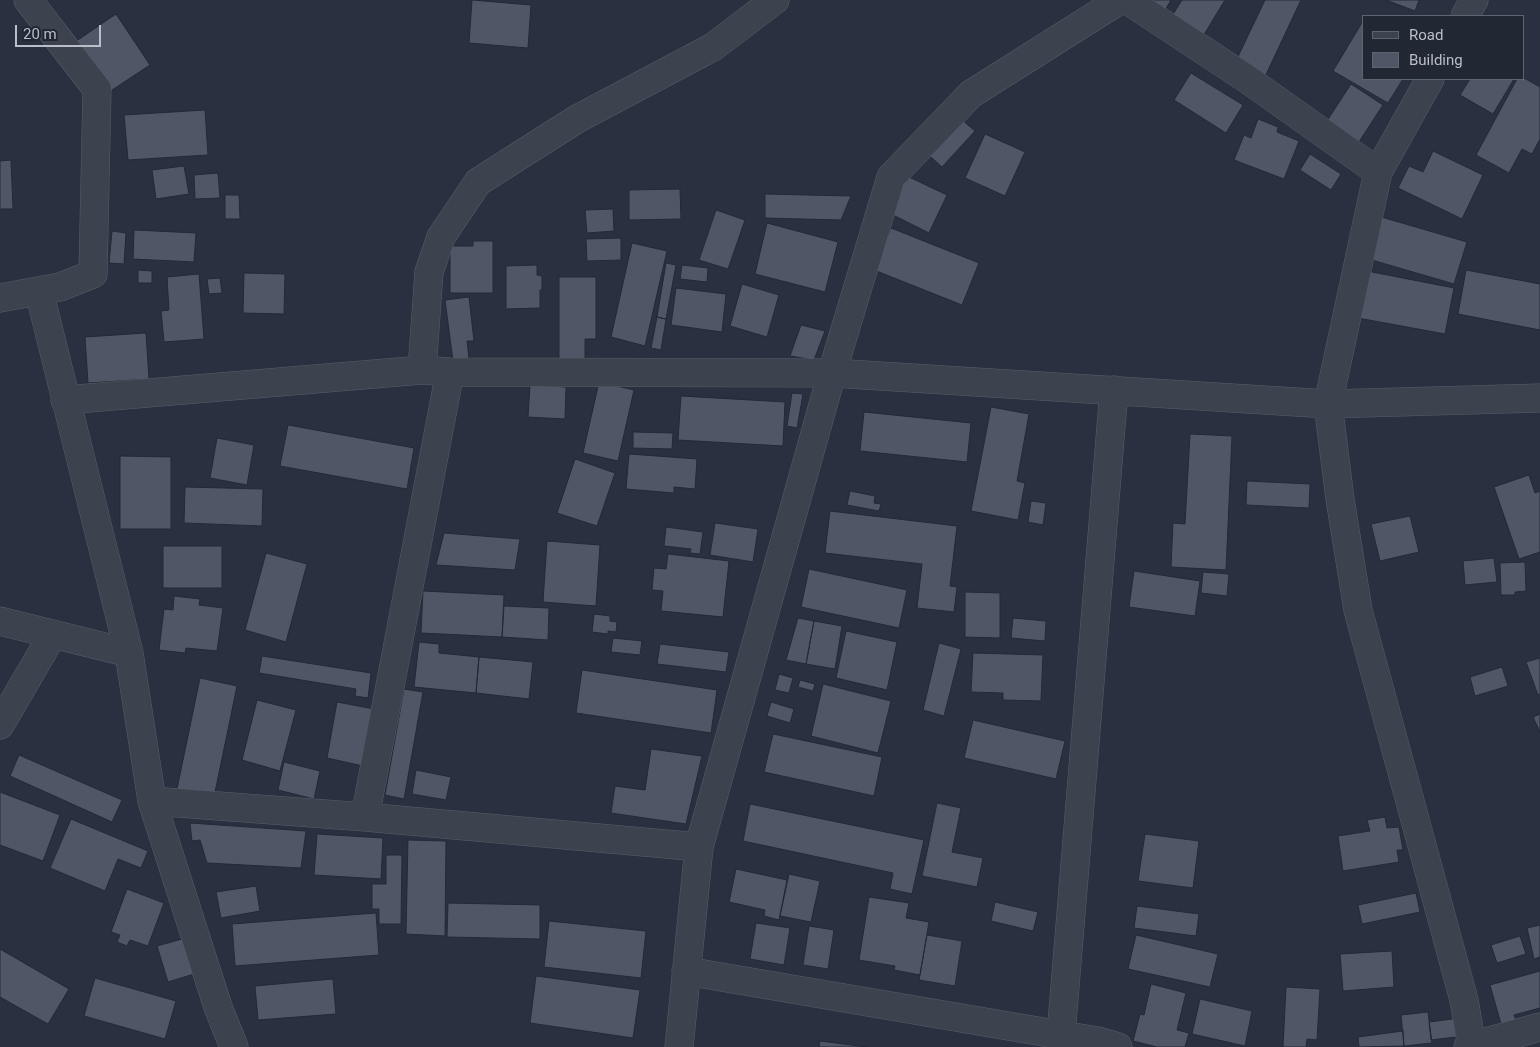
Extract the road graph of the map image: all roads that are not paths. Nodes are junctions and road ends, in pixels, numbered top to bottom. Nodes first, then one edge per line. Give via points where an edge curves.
1 (28, 0) edge
2 (776, 0) edge
3 (1120, 0) edge
4 (1127, 0) edge
5 (1474, 0) edge
6 (1466, 15) edge
7 (1429, 80) edge
8 (1378, 172) junction
9 (39, 291) junction
10 (0, 298) edge
11 (422, 370) junction
12 (450, 372) junction
13 (832, 373) junction
14 (1114, 390) junction
15 (1540, 398) edge
16 (65, 400) junction
17 (1328, 404) junction
18 (0, 621) edge
19 (53, 634) junction
20 (129, 653) junction
21 (0, 725) edge
22 (152, 801) junction
23 (365, 817) junction
24 (699, 847) junction
25 (686, 972) junction
26 (1540, 1027) edge
27 (1061, 1035) junction
28 (1092, 1044) edge
29 (234, 1047) edge
30 (679, 1047) edge
31 (1118, 1047) edge
32 (1470, 1047) edge

1 - 9 street via 97,89 93,274
2 - 11 street via 713,46 577,119 478,182 441,237 429,272
3 - 13 street via 971,94 891,177
4 - 8 street via 1247,79
5 - 6 street
7 - 8 street
8 - 17 street
9 - 10 street
9 - 16 street
11 - 12 street
11 - 16 street
12 - 13 street
12 - 23 street
13 - 14 street
13 - 24 street
14 - 17 street
14 - 27 street
15 - 17 street
16 - 20 street
17 - 32 street via 1358,610 1464,1000
18 - 19 street
19 - 20 street
19 - 21 street
20 - 22 street
22 - 23 street
22 - 29 street via 218,1007
23 - 24 street
24 - 25 street
25 - 27 street
25 - 30 street
26 - 32 street
27 - 28 street
28 - 31 street

